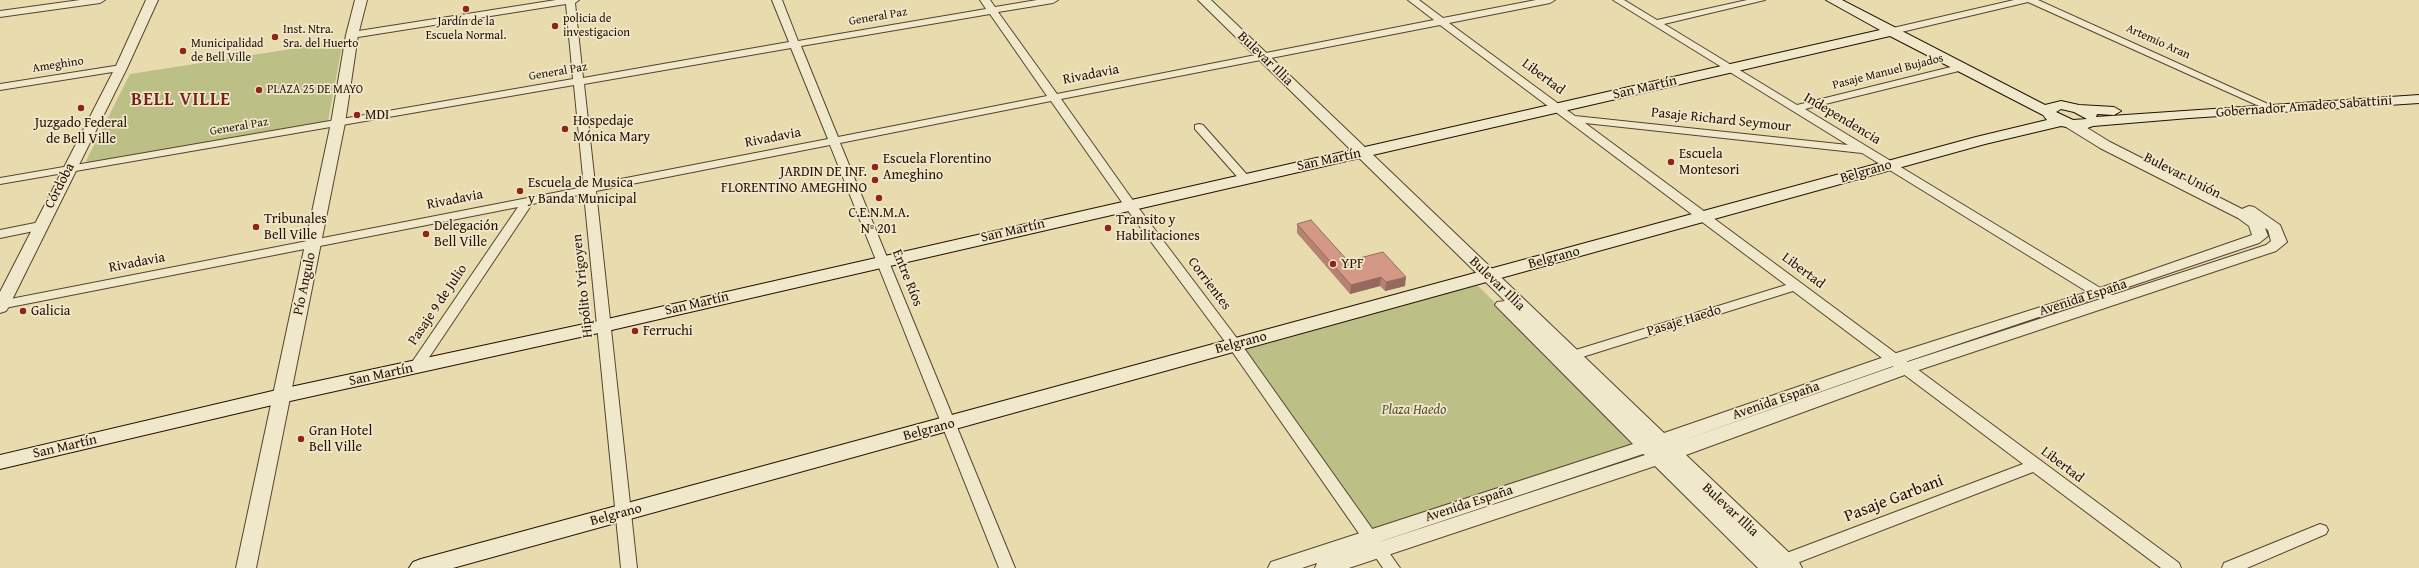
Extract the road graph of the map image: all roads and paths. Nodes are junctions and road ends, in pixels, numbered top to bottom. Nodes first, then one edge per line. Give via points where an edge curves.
1 (100, 0) edge
2 (152, 0) edge
3 (362, 0) edge
4 (571, 0) edge
5 (777, 0) edge
6 (1053, 0) edge
7 (1192, 0) edge
8 (1204, 0) edge
9 (1413, 0) edge
10 (1550, 0) edge
11 (1618, 0) edge
12 (1760, 0) edge
13 (1832, 0) edge
14 (2026, 0) edge
15 (2030, 0) edge
16 (988, 5) edge
17 (0, 14) edge
18 (1442, 21) junction
19 (1656, 23) junction
20 (1893, 31) junction
21 (352, 35) junction
22 (795, 44) junction
23 (1257, 58) junction
24 (1963, 67) junction
25 (121, 68) junction
26 (1729, 68) junction
27 (578, 82) junction
28 (0, 87) edge
29 (1054, 98) junction
30 (2419, 99) edge
31 (1558, 108) junction
32 (1796, 108) junction
33 (2079, 109) junction
34 (2274, 109) junction
35 (2188, 114) junction
36 (2060, 116) junction
37 (1572, 119) junction
38 (2091, 122) junction
39 (338, 123) junction
40 (1199, 127) dead end
41 (834, 141) junction
42 (1866, 151) junction
43 (1356, 154) junction
44 (1890, 166) junction
45 (68, 169) junction
46 (1245, 178) junction
47 (0, 181) edge
48 (589, 189) junction
49 (528, 201) junction
50 (1130, 205) junction
51 (1704, 217) junction
52 (2256, 224) joint
53 (40, 226) junction
54 (2275, 228) joint
55 (0, 234) edge
56 (313, 243) junction
57 (882, 261) junction
58 (1483, 278) junction
59 (1796, 286) junction
60 (2106, 297) junction
61 (0, 306) edge
62 (603, 326) junction
63 (1234, 344) junction
64 (1571, 356) junction
65 (1898, 364) junction
66 (415, 368) junction
67 (282, 396) junction
68 (948, 425) junction
69 (1658, 450) junction
70 (0, 462) edge
71 (2035, 465) junction
72 (623, 514) junction
73 (2320, 530) dead end
74 (1374, 543) junction
75 (1777, 566) edge
76 (246, 568) edge
77 (421, 568) edge
78 (629, 568) edge
79 (1007, 568) edge
80 (1278, 568) edge
81 (1325, 568) edge
82 (1392, 568) edge
83 (2173, 568) edge
84 (2230, 568) edge

1 - 17 street
2 - 25 street, Córdoba
3 - 21 street, Pío Angulo
4 - 21 street
4 - 27 street, Hipólito Yrigoyen
5 - 22 street, Entre Ríos
6 - 16 street, General Paz
7 - 23 street, Bulevar Illia
8 - 23 street, Bulevar Illia
9 - 18 street, Libertad
10 - 18 street, Rivadavia
11 - 19 street, Independencia
12 - 19 street
13 - 20 main road, Bulevar Unión
14 - 20 street, San Martín
15 - 34 street, Artemio Aran
16 - 22 street, General Paz
16 - 29 street, Corrientes
18 - 23 street, Rivadavia
18 - 31 street, Libertad
19 - 26 street, Independencia
20 - 24 main road, Bulevar Unión
20 - 26 main road, San Martín
21 - 39 street, Pío Angulo
22 - 27 street, General Paz
22 - 41 street, Entre Ríos
23 - 29 street, Rivadavia
23 - 43 street, Bulevar Illia
24 - 32 street, Pasaje Manuel Bujados
24 - 36 main road, Bulevar Unión
25 - 28 street, Ameghino
25 - 45 street, Córdoba
26 - 31 main road, San Martín
26 - 32 street, Independencia
27 - 39 street, General Paz
27 - 48 street, Hipólito Yrigoyen
29 - 41 street, Rivadavia
29 - 50 street, Corrientes
30 - 34 main road, Gobernador Amadeo Sabattini
31 - 37 street, Libertad
31 - 43 main road, San Martín
32 - 42 street, Independencia
33 - 35 main road, Gobernador Amadeo Sabattini
33 - 36 main road, Gobernador Amadeo Sabattini
33 - 38 main road via 2091,115
34 - 35 main road, Gobernador Amadeo Sabattini
35 - 38 main road, Gobernador Amadeo Sabattini
36 - 38 main road, Belgrano
36 - 44 main road, Belgrano
36 - 52 street, Bulevar Unión via 2105,145
37 - 42 street, Pasaje Richard Seymour
37 - 51 street, Libertad
38 - 54 street, Bulevar Unión via 2117,143 2261,216
39 - 45 street, General Paz
39 - 56 street, Pío Angulo
40 - 46 street
41 - 48 street, Rivadavia
41 - 57 street, Entre Ríos
42 - 44 street, Independencia
43 - 46 main road, San Martín
43 - 58 street, Bulevar Illia
44 - 51 main road, Belgrano
44 - 60 street, Independencia
45 - 47 street, General Paz
45 - 53 street, Córdoba
46 - 50 main road, San Martín
48 - 49 street, Rivadavia
48 - 62 street, Hipólito Yrigoyen
49 - 56 street, Rivadavia
49 - 66 street, Pasaje 9 de Julio
50 - 57 main road, San Martín
50 - 63 street, Corrientes
51 - 58 main road, Belgrano
51 - 59 street, Libertad
52 - 60 street, Avenida España via 2260,236 2254,240
53 - 55 street
53 - 61 street, Córdoba
54 - 60 street, Avenida España via 2279,242 2271,248
56 - 61 street, Rivadavia
56 - 67 street, Pío Angulo
57 - 62 main road, San Martín
57 - 68 street, Entre Ríos
58 - 63 main road, Belgrano
58 - 64 street, Bulevar Illia
58 - 69 street, Bulevar Illia
59 - 64 street, Pasaje Haedo
59 - 65 street, Libertad
60 - 65 street, Avenida España
62 - 66 main road, San Martín
62 - 72 street, Hipólito Yrigoyen
63 - 68 main road, Belgrano
63 - 74 street, Corrientes
64 - 69 street, Bulevar Illia
65 - 69 street, Avenida España
65 - 71 street, Libertad
66 - 67 main road, San Martín
67 - 70 main road, San Martín
67 - 76 street, Pío Angulo
68 - 72 main road, Belgrano
68 - 79 street, Entre Ríos
69 - 74 street, Avenida España
69 - 75 street, Bulevar Illia
71 - 75 street, Pasaje Garbani
71 - 83 street, Libertad
72 - 77 main road, Belgrano
72 - 78 street, Hipólito Yrigoyen
73 - 84 street
74 - 80 street, Avenida España
74 - 81 street, Avenida España
74 - 82 street, Corrientes

